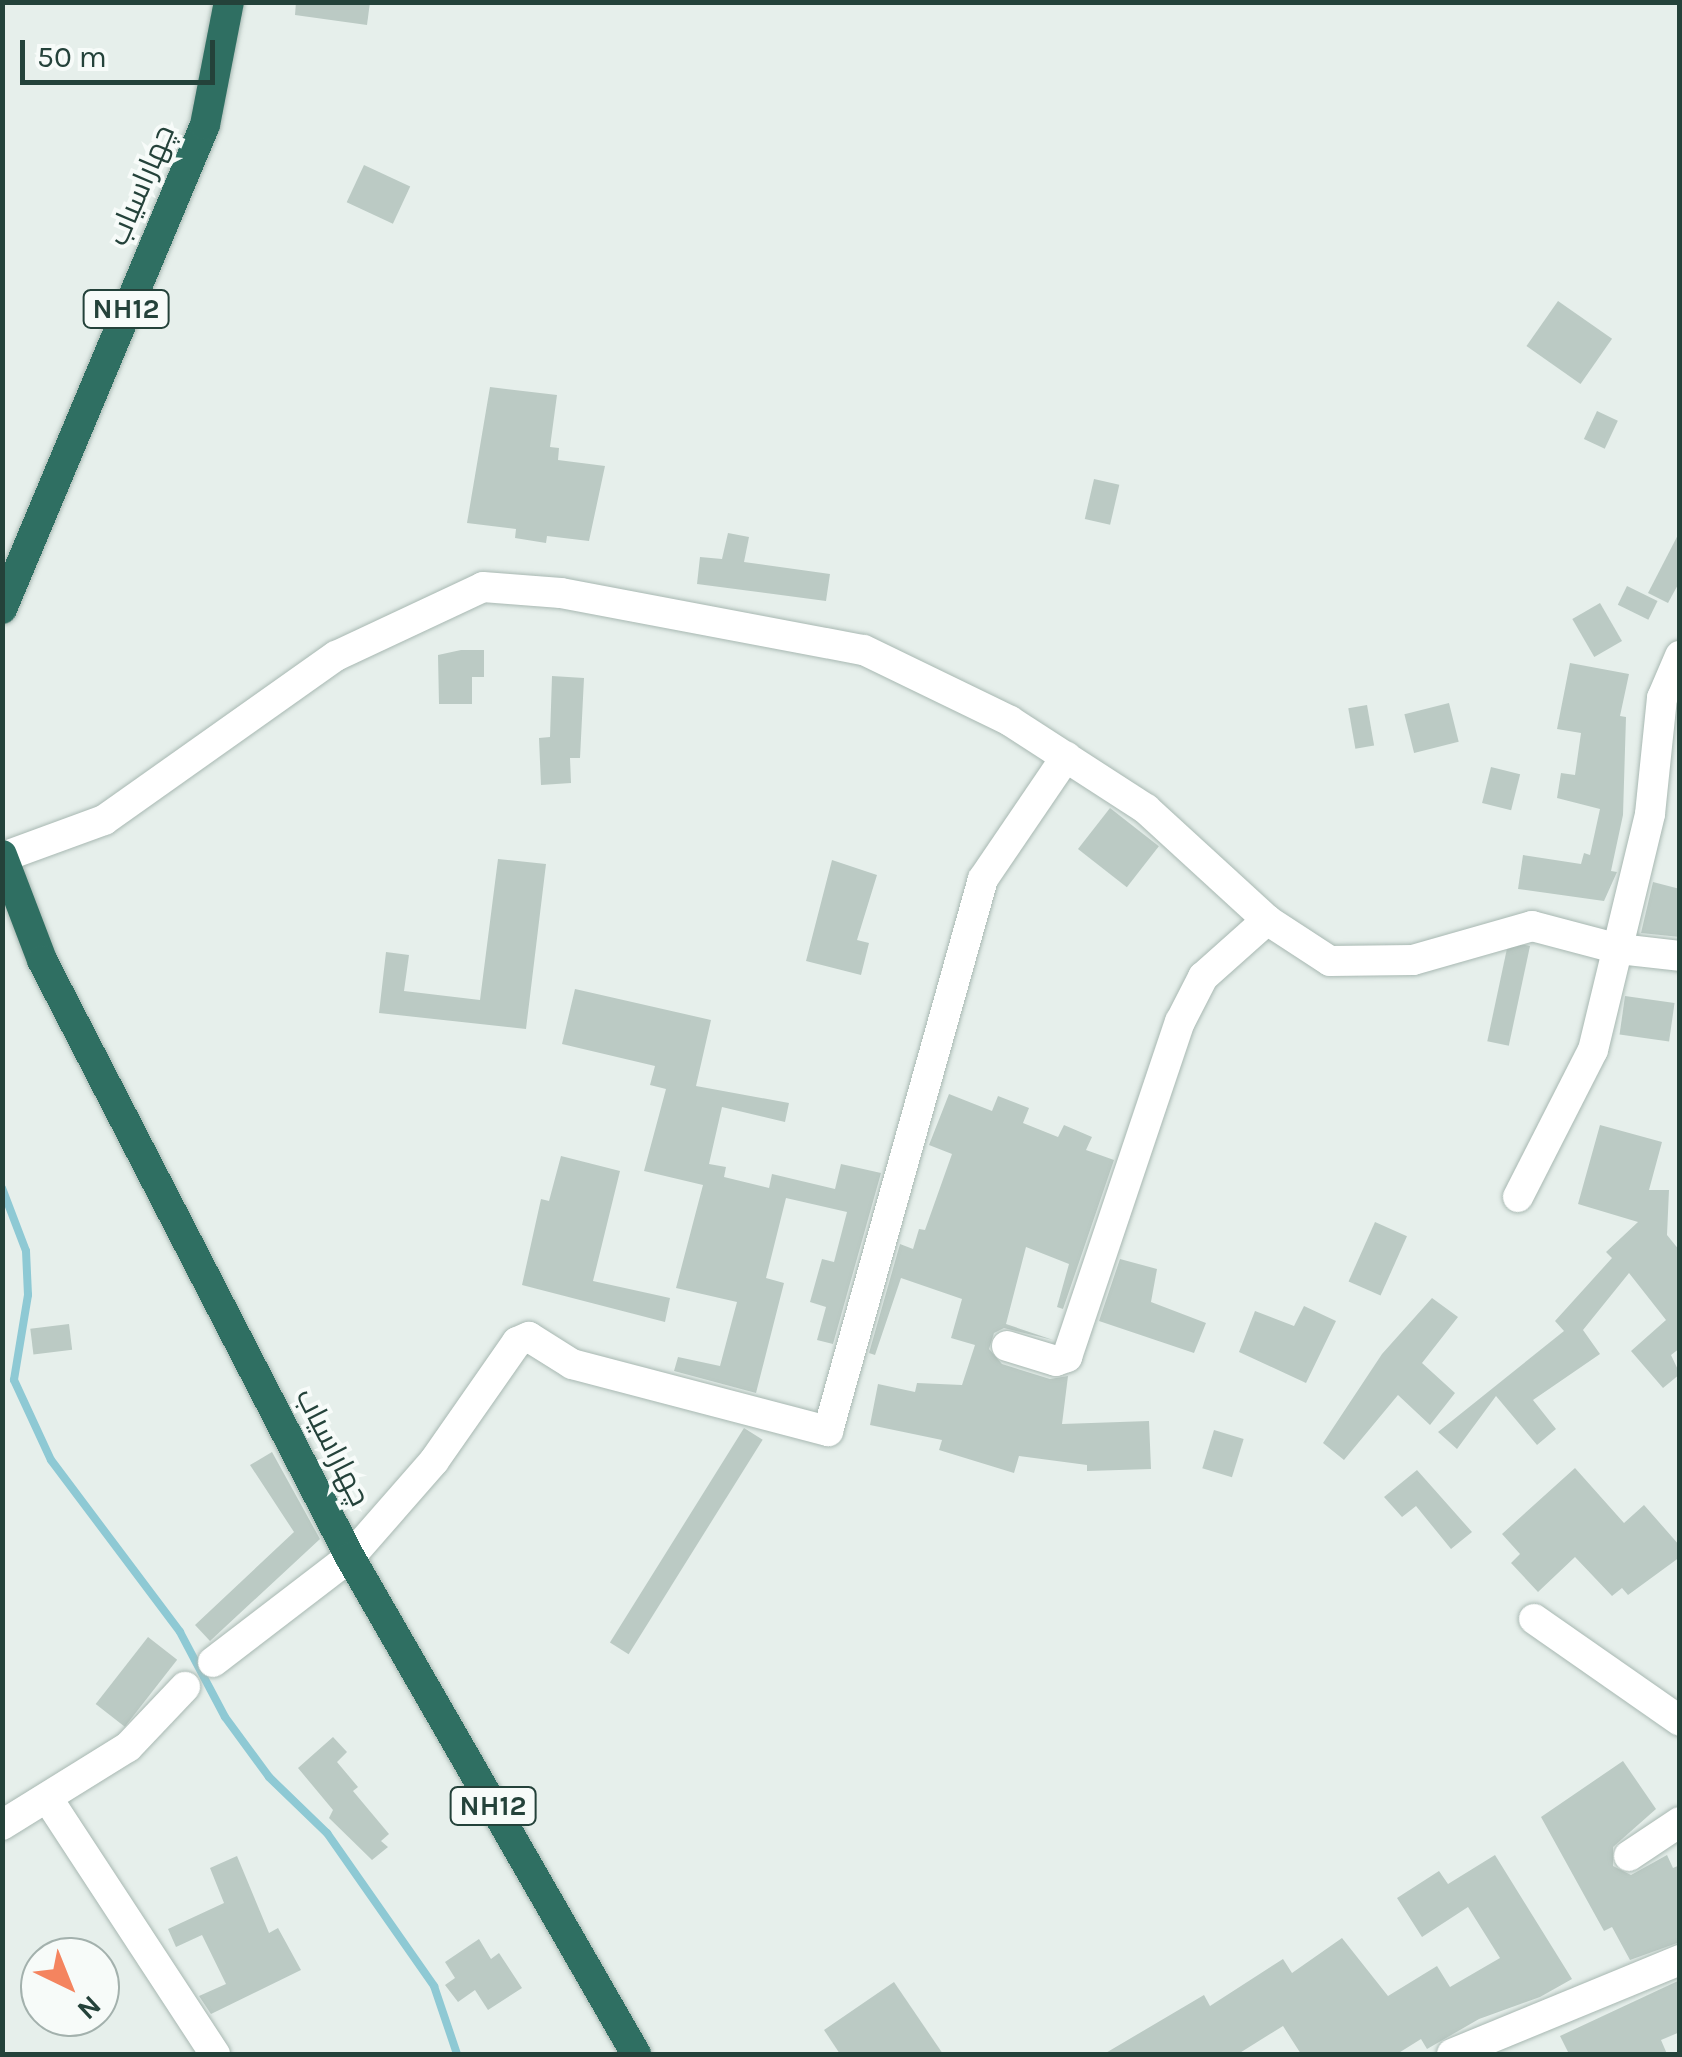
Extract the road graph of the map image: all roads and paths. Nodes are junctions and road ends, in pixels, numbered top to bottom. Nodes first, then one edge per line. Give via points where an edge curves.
1 (229, 2) edge
2 (2, 609) edge
3 (1680, 656) edge
4 (1066, 758) junction
5 (3, 856) edge
6 (1267, 920) junction
7 (1618, 949) junction
8 (1680, 956) edge
9 (1518, 1197) dead end
10 (1007, 1346) dead end
11 (350, 1556) junction
12 (1534, 1619) dead end
13 (1680, 1721) edge
14 (48, 1799) junction
15 (1680, 1822) edge
16 (2, 1824) edge
17 (1629, 1856) dead end
18 (1680, 1960) edge
19 (214, 2054) edge
20 (636, 2054) edge
21 (1452, 2054) edge

1 - 2 highway, چهاراسیاب / NH12 via 205,125
3 - 7 street via 1662,698 1650,814
4 - 5 street via 1010,721 864,650 560,593 484,587 336,656 104,820
4 - 6 street via 1146,809
4 - 11 street via 983,879 828,1431 572,1364 529,1337 517,1342 434,1460
5 - 11 highway, چهاراسیاب / NH12 via 42,960
6 - 7 street via 1330,961 1413,960 1532,926
6 - 10 street via 1203,977 1180,1022 1067,1357 1056,1361
7 - 8 street
7 - 9 street via 1593,1050
11 - 14 street via 213,1662 128,1747
11 - 20 highway, چهاراسیاب / NH12
12 - 13 street
14 - 16 street
14 - 19 street
15 - 17 street
18 - 21 street

